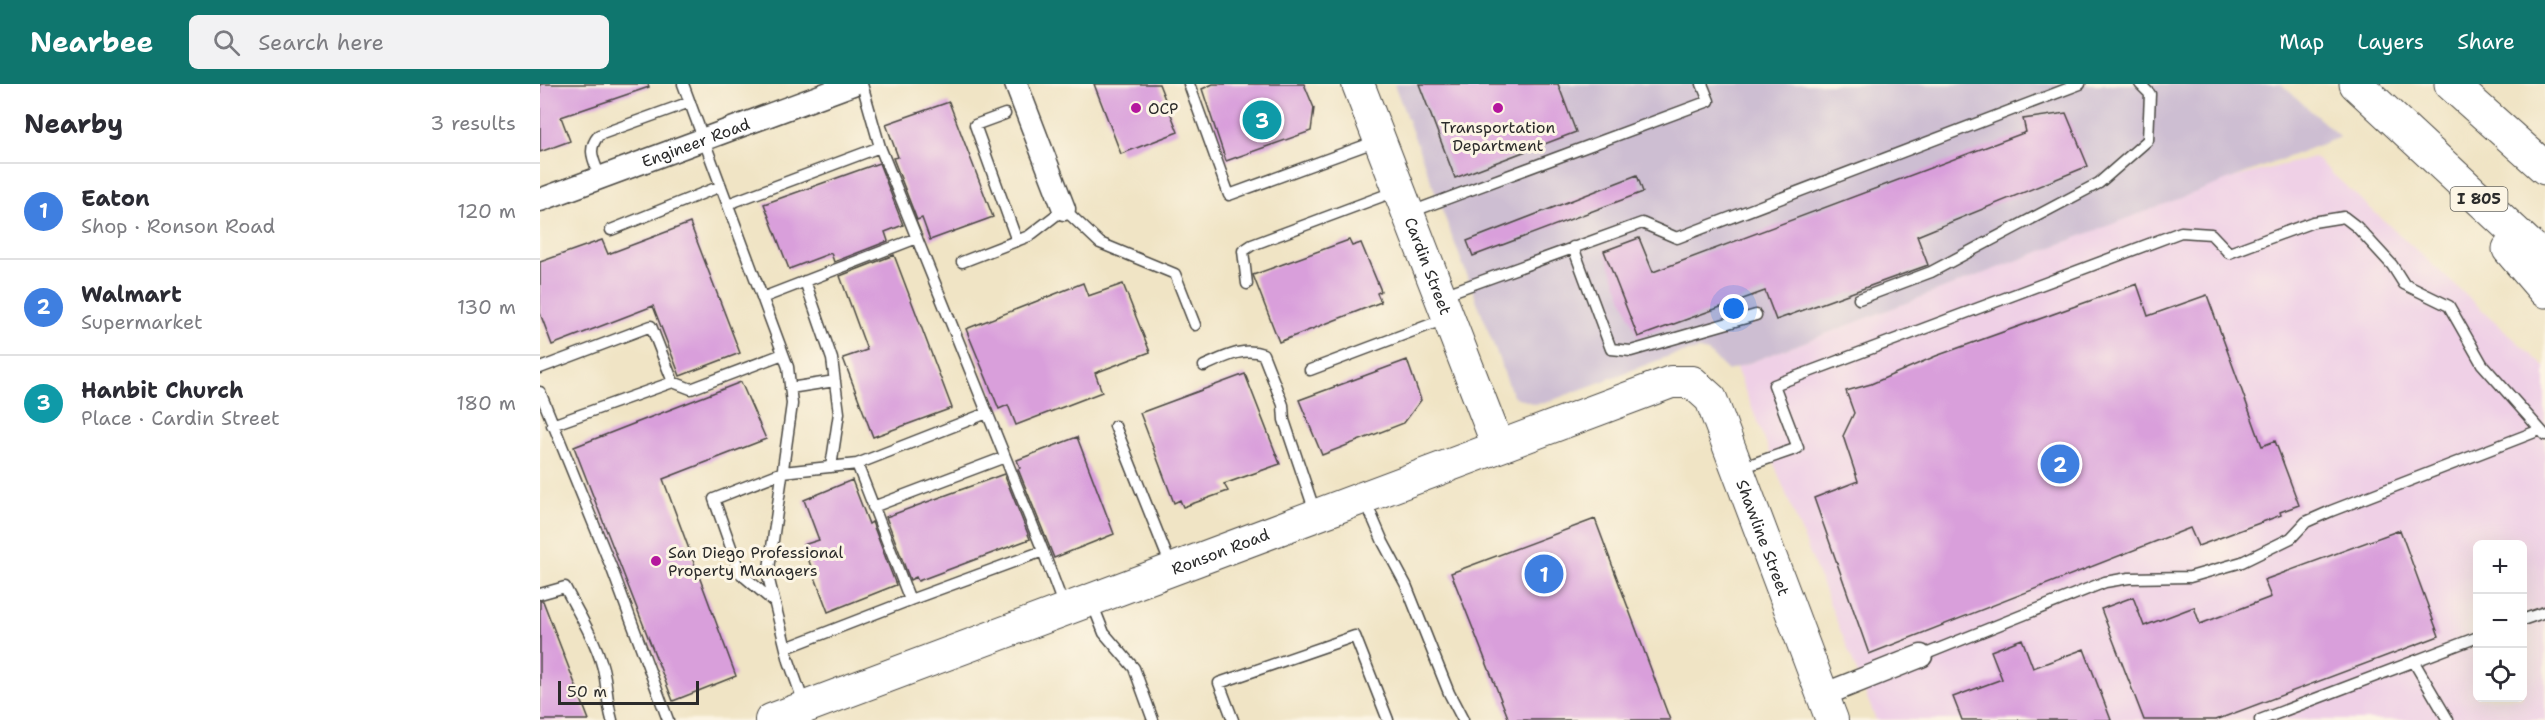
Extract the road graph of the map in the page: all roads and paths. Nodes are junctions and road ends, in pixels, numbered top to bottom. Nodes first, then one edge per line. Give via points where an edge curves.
1 (684, 84) edge
2 (853, 84) edge
3 (862, 84) edge
4 (1016, 84) edge
5 (1189, 84) edge
6 (1358, 84) edge
7 (1702, 84) edge
8 (2080, 84) edge
9 (2140, 84) edge
10 (2356, 84) edge
11 (2451, 84) edge
12 (690, 102) junction
13 (1005, 114) dead end
14 (704, 138) junction
15 (2414, 138) junction
16 (1380, 140) junction
17 (880, 147) junction
18 (2545, 168) edge
19 (600, 177) junction
20 (721, 186) junction
21 (540, 200) edge
22 (1403, 202) junction
23 (728, 204) junction
24 (1065, 209) junction
25 (611, 230) dead end
26 (917, 238) junction
27 (1017, 240) junction
28 (1573, 247) junction
29 (2545, 260) edge
30 (962, 262) dead end
31 (805, 281) junction
32 (1247, 284) dead end
33 (2545, 291) edge
34 (762, 298) junction
35 (1859, 299) dead end
36 (1444, 307) junction
37 (1756, 315) dead end
38 (1195, 325) dead end
39 (783, 354) junction
40 (1204, 366) dead end
41 (540, 369) edge
42 (1310, 370) dead end
43 (835, 381) junction
44 (673, 382) junction
45 (1671, 382) joint
46 (790, 388) junction
47 (540, 392) edge
48 (987, 413) junction
49 (552, 425) junction
50 (1115, 426) dead end
51 (2542, 433) edge
52 (1498, 446) junction
53 (1005, 457) junction
54 (857, 464) junction
55 (831, 467) junction
56 (1738, 469) junction
57 (783, 472) junction
58 (1363, 497) junction
59 (873, 507) junction
60 (1316, 515) junction
61 (1043, 552) junction
62 (1172, 569) junction
63 (540, 594) edge
64 (910, 600) junction
65 (774, 602) junction
66 (1078, 604) junction
67 (2545, 612) edge
68 (2527, 619) edge
69 (2473, 639) edge
70 (786, 648) junction
71 (1921, 656) joint
72 (2414, 662) junction
73 (805, 707) junction
74 (1828, 707) edge
75 (612, 720) edge
76 (668, 720) edge
77 (771, 720) edge
78 (1153, 720) edge
79 (1233, 720) edge
80 (1388, 720) edge
81 (1462, 720) edge
82 (2260, 720) edge
83 (2448, 720) edge

1 - 12 lane
2 - 14 street, Engineer Road
3 - 17 lane
4 - 24 street
5 - 16 lane via 1229,195
6 - 16 street, Cardin Street
7 - 22 lane via 1709,101
8 - 28 lane via 1677,238 1642,223
9 - 35 lane via 2150,94 2148,140 2099,183 1931,272
10 - 15 highway, I 805
11 - 18 highway
12 - 14 lane
12 - 19 lane via 599,135 591,152
13 - 27 lane via 975,125
14 - 19 street, Engineer Road
14 - 20 lane
15 - 29 highway, I 805
15 - 33 highway
16 - 22 street, Cardin Street
17 - 23 lane
17 - 26 lane
19 - 21 street, Engineer Road
20 - 23 lane
20 - 25 lane
22 - 32 lane via 1252,245 1243,251
22 - 36 street, Cardin Street
23 - 34 lane
24 - 27 lane via 1029,236
24 - 38 lane via 1100,243 1175,274
26 - 31 lane
26 - 48 lane
27 - 30 lane
28 - 36 lane
28 - 37 lane via 1611,349 1631,351
31 - 34 lane
31 - 43 lane via 832,359
34 - 39 lane
36 - 42 lane
36 - 52 street, Cardin Street
39 - 44 lane via 691,389
39 - 46 lane
40 - 60 lane via 1241,351 1263,354 1283,405 1284,420
41 - 44 lane via 651,326
43 - 46 lane
43 - 55 lane via 839,413
44 - 49 lane
45 - 52 street, Ronson Road
45 - 56 street, Shawline Street via 1692,382 1711,399
46 - 57 lane via 792,404
47 - 49 lane
48 - 53 lane
48 - 54 lane
49 - 76 lane via 612,569
50 - 62 lane
51 - 56 lane via 2482,364 2449,306 2404,284 2392,265 2344,217 2313,222 2229,253 2211,234 2181,232 1774,385 1798,448
51 - 71 lane via 2331,511 2306,522 2291,538 2242,562 2190,578 2105,582
52 - 58 street, Ronson Road
53 - 59 lane
53 - 61 lane
54 - 55 lane
54 - 59 lane
55 - 57 lane
56 - 74 street, Shawline Street
57 - 65 lane via 768,576
57 - 65 lane via 714,499 740,573
58 - 60 street, Ronson Road
58 - 81 lane via 1406,585
59 - 64 lane
60 - 62 street, Ronson Road
61 - 64 lane
61 - 66 lane
62 - 66 street, Ronson Road
63 - 75 lane via 565,587 605,677
64 - 70 lane
65 - 70 lane
66 - 73 street, Ronson Road
66 - 78 lane via 1134,668
67 - 68 lane
69 - 72 lane
70 - 73 lane
71 - 74 street
72 - 82 lane
72 - 83 lane
73 - 77 street, Ronson Road
79 - 80 lane via 1219,683 1355,636

